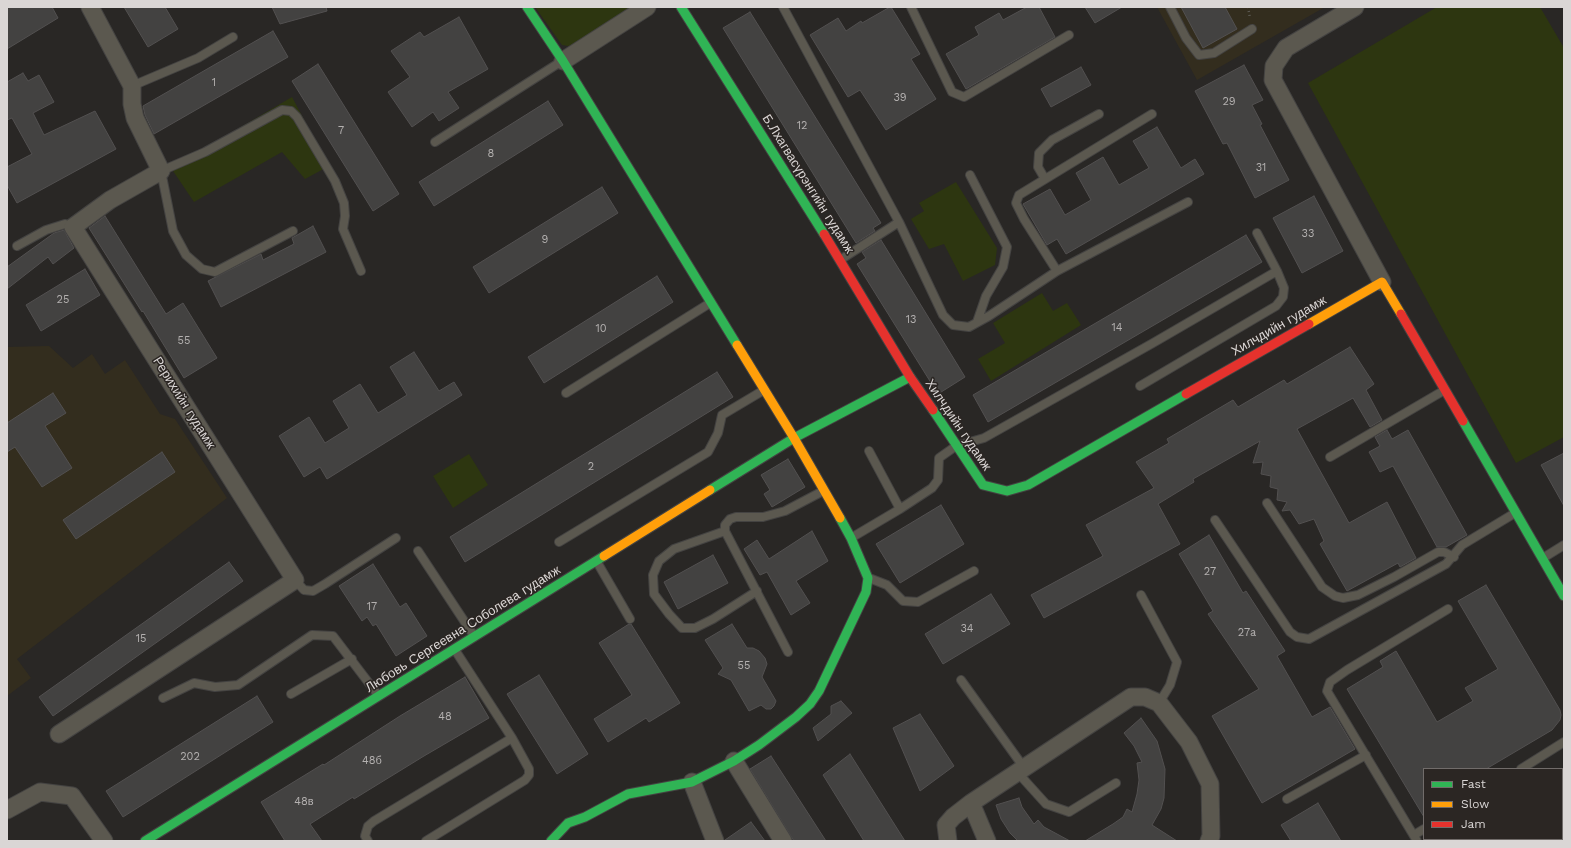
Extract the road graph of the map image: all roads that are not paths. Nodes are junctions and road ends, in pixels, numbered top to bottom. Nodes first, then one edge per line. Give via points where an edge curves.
1 (90, 7) edge
2 (527, 7) edge
3 (647, 7) edge
4 (681, 7) edge
5 (783, 7) edge
6 (911, 7) edge
7 (1170, 7) edge
8 (1355, 7) edge
9 (1252, 29) dead end
10 (1069, 35) dead end
11 (233, 37) dead end
12 (562, 61) junction
13 (132, 86) junction
14 (1099, 114) dead end
15 (1152, 114) dead end
16 (435, 142) dead end
17 (161, 171) junction
18 (970, 175) dead end
19 (1045, 179) junction
20 (1188, 202) dead end
21 (899, 222) junction
22 (73, 227) junction
23 (293, 231) dead end
24 (1257, 233) dead end
25 (17, 246) dead end
26 (840, 260) junction
27 (361, 271) dead end
28 (1057, 271) junction
29 (1277, 271) junction
30 (1382, 282) junction
31 (711, 303) junction
32 (977, 322) junction
33 (910, 377) junction
34 (1140, 386) dead end
35 (764, 390) junction
36 (1444, 390) junction
37 (566, 393) dead end
38 (794, 438) junction
39 (956, 446) junction
40 (869, 451) dead end
41 (1330, 457) dead end
42 (824, 491) junction
43 (1267, 503) dead end
44 (900, 509) junction
45 (1515, 512) junction
46 (1215, 520) dead end
47 (725, 531) junction
48 (396, 538) dead end
49 (851, 538) junction
50 (559, 542) dead end
51 (1564, 545) edge
52 (418, 551) dead end
53 (1454, 557) junction
54 (1542, 558) junction
55 (597, 561) junction
56 (974, 571) dead end
57 (868, 578) junction
58 (294, 580) junction
59 (757, 591) junction
60 (1141, 595) dead end
61 (1564, 596) edge
62 (1448, 609) dead end
63 (630, 619) dead end
64 (474, 637) junction
65 (454, 649) junction
66 (788, 652) dead end
67 (352, 659) junction
68 (961, 680) dead end
69 (291, 694) dead end
70 (379, 696) junction
71 (163, 698) dead end
72 (1158, 703) junction
73 (59, 734) dead end
74 (512, 738) junction
75 (1564, 742) edge
76 (1366, 755) junction
77 (734, 761) junction
78 (1523, 768) edge
79 (1021, 771) junction
80 (692, 782) junction
81 (1116, 783) dead end
82 (1287, 799) dead end
83 (971, 803) junction
84 (7, 810) edge
85 (1423, 830) edge
86 (1416, 838) edge
87 (104, 841) edge
88 (145, 841) edge
89 (368, 841) edge
90 (426, 841) edge
91 (551, 841) edge
92 (715, 841) edge
93 (783, 841) edge
94 (948, 841) edge
95 (987, 841) edge
96 (1209, 841) edge

1 - 13 street
2 - 12 street
3 - 12 street
4 - 26 street, Б.Лхагвасүрэнгийн гудамж
5 - 21 lane
6 - 10 lane via 952,92 964,97
7 - 9 lane via 1186,38 1199,54 1214,53
8 - 30 street via 1286,48 1274,66 1273,80
11 - 13 lane via 198,58
12 - 16 lane
12 - 31 street
13 - 17 street via 135,118
14 - 19 lane via 1052,140 1039,154 1038,167
15 - 19 lane
17 - 22 street via 110,200
17 - 23 lane via 173,230 186,255 202,269 215,272
17 - 27 lane via 204,152 282,110 291,111 335,180 344,203 343,229
18 - 32 lane via 1007,247 1003,267 986,296
19 - 28 lane via 1019,195 1016,202
20 - 28 lane
21 - 26 lane
21 - 32 lane via 943,315 953,325 969,327
22 - 25 lane via 65,224 46,230
22 - 58 street, Рерихийн гудамж
24 - 29 lane
26 - 33 street, Б.Лхагвасүрэнгийн гудамж
28 - 32 lane
29 - 34 lane via 1284,288 1283,296 1276,306
29 - 39 lane via 984,438
30 - 36 street
30 - 39 street, Хилчдийн гудамж via 1028,485 1007,491 983,485
31 - 35 street
31 - 37 lane
33 - 38 street, Любовь Сергеевна Соболева гудамж
33 - 39 street, Хилчдийн гудамж
35 - 38 street
35 - 50 lane via 722,415 718,433 708,452
36 - 41 lane
36 - 45 street
38 - 42 street
38 - 55 street, Любовь Сергеевна Соболева гудамж
39 - 44 lane via 939,458 938,480 932,488
40 - 44 lane
42 - 47 lane via 785,511 763,517 730,519 725,524
42 - 49 street
43 - 53 lane via 1322,587 1334,596 1343,598 1358,595 1438,552
44 - 49 lane
45 - 53 lane via 1462,545
45 - 54 street
46 - 53 lane via 1284,624 1290,632 1303,639 1318,635 1446,564
47 - 59 lane
47 - 59 lane via 674,549 659,561 653,575 654,594 682,628 695,628
48 - 58 lane via 313,591 304,590
49 - 57 street
51 - 54 lane
52 - 64 lane
54 - 61 street
55 - 63 lane
55 - 64 street, Любовь Сергеевна Соболева гудамж
56 - 57 lane via 918,602 903,601 887,585
57 - 77 street via 866,592 819,691 810,704 759,745
58 - 73 street
59 - 66 lane
60 - 72 lane via 1177,662 1170,685
62 - 76 lane via 1330,682 1327,690
64 - 65 street, Любовь Сергеевна Соболева гудамж
65 - 70 street, Любовь Сергеевна Соболева гудамж
65 - 74 lane
67 - 69 lane
67 - 70 lane
67 - 71 lane via 333,636 312,635 238,685 216,687 194,683
68 - 79 lane
70 - 88 street, Любовь Сергеевна Соболева гудамж
72 - 79 street via 1145,696 1131,697
72 - 96 street via 1190,742 1210,784
74 - 89 lane via 374,821 368,826 365,836
74 - 90 lane via 529,768 525,780
75 - 78 lane
76 - 82 lane
76 - 86 lane
77 - 80 street
77 - 93 street
79 - 81 lane via 1046,804 1069,812
79 - 83 street
80 - 91 street via 628,794 568,823
80 - 92 street
83 - 94 street via 946,825
83 - 95 street
84 - 87 street via 40,792 72,796
85 - 86 lane

